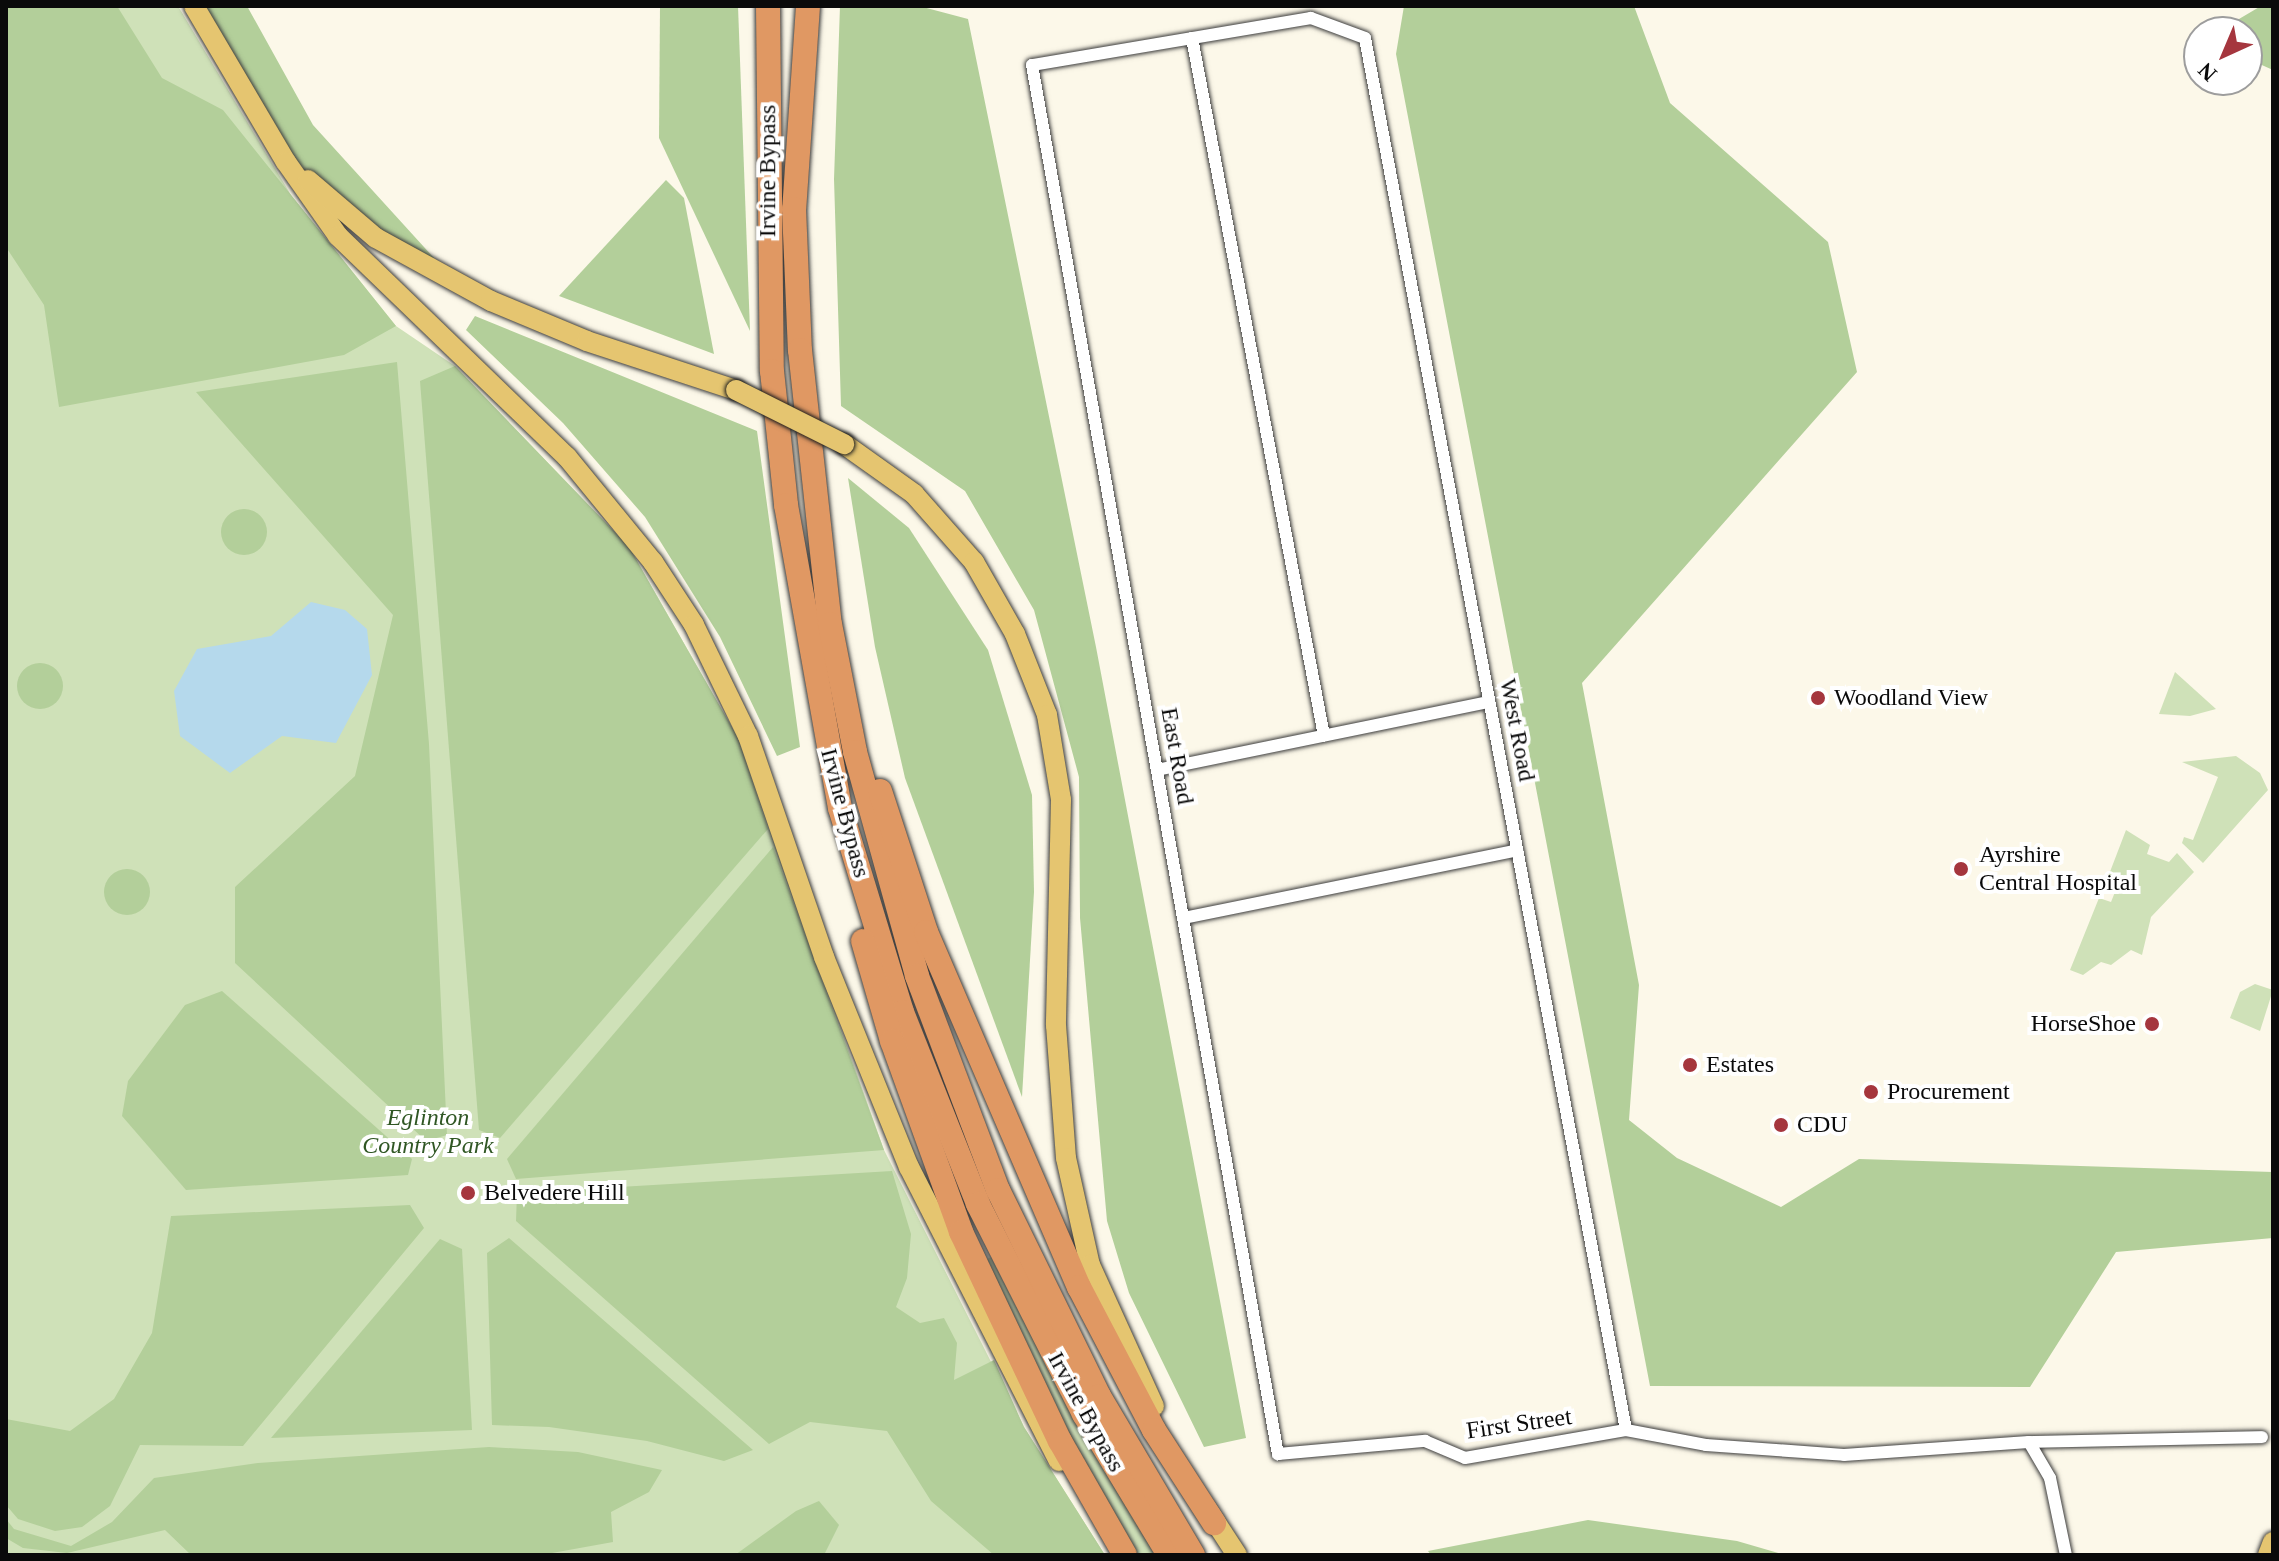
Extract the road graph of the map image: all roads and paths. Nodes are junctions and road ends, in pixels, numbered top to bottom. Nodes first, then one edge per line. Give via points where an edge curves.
1 (194, 6) edge
2 (768, 6) edge
3 (808, 6) edge
4 (1192, 38) junction
5 (286, 162) junction
6 (830, 624) junction
7 (1489, 702) junction
8 (1324, 736) junction
9 (1157, 770) junction
10 (840, 808) junction
11 (1517, 850) junction
12 (1184, 918) junction
13 (1626, 1430) junction
14 (2262, 1437) dead end
15 (2029, 1442) junction
16 (1278, 1454) joint
17 (1214, 1523) junction
18 (2273, 1542) edge
19 (1123, 1555) edge
20 (1169, 1555) edge
21 (1193, 1555) edge
22 (1237, 1555) edge
23 (2066, 1555) edge
24 (2268, 1555) edge

1 - 5 main road
2 - 10 highway, Irvine Bypass via 772,371 786,505
3 - 6 highway, Irvine Bypass via 794,209 802,381
4 - 7 street, West Road via 1311,18 1365,38
4 - 8 street
4 - 9 street, East Road via 1032,65
5 - 17 main road, bridge via 376,238 491,301 587,341 736,390 844,444 914,494 974,562 1015,634 1047,715 1061,800 1057,1088 1080,1225 1105,1304
5 - 19 main road via 338,236 567,457 653,562 694,625 748,736 824,957 909,1167 1037,1425
6 - 17 highway via 926,932 974,1051 1116,1359
6 - 21 highway, Irvine Bypass via 889,888 956,1088 1046,1294 1141,1472
7 - 8 street
7 - 11 street, West Road
8 - 9 street
9 - 12 street, East Road
10 - 19 highway via 857,918 892,1041 961,1232 1054,1428
10 - 20 highway, Irvine Bypass via 902,1012 978,1204 1084,1414
11 - 12 street
11 - 13 street, West Road
12 - 16 street, East Road
13 - 15 street via 1706,1445 1844,1455
13 - 16 street, First Street via 1465,1458 1425,1441
14 - 15 street
15 - 23 street via 2050,1478
17 - 22 main road
18 - 24 main road

